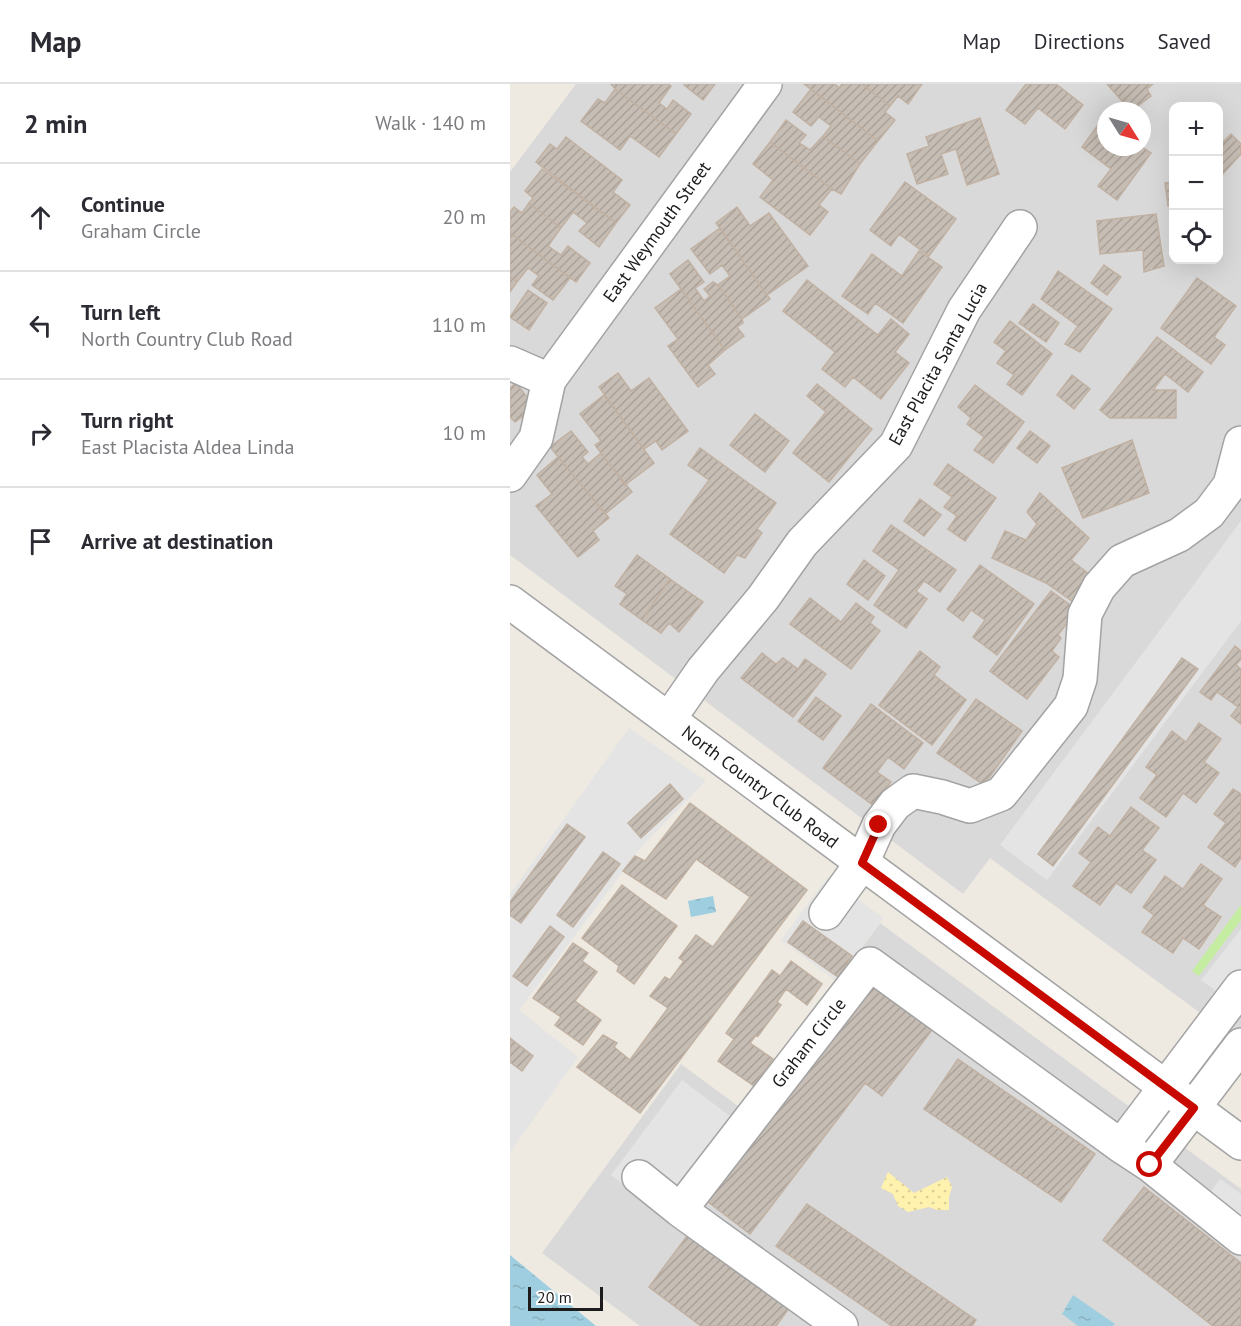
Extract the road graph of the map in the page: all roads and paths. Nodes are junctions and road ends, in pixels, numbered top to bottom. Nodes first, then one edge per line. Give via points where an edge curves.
1 (765, 84) edge
2 (1020, 227) dead end
3 (510, 363) edge
4 (549, 380) junction
5 (1241, 442) edge
6 (510, 475) edge
7 (510, 602) edge
8 (669, 719) junction
9 (862, 863) junction
10 (826, 914) dead end
11 (1241, 987) edge
12 (1241, 1045) edge
13 (1166, 1087) junction
14 (1194, 1108) junction
15 (1241, 1143) edge
16 (1121, 1146) junction
17 (1150, 1165) junction
18 (639, 1178) dead end
19 (680, 1210) junction
20 (1241, 1238) edge
21 (841, 1326) edge

1 - 4 street, East Weymouth Street
2 - 8 street, East Placita Santa Lucia via 964,310 896,445 802,543
3 - 4 street
4 - 6 street, East Weymouth Street via 536,438
5 - 9 street via 1230,485 1209,513 1179,536 1122,561 1099,587 1085,614 1080,679 1071,706 1001,794 970,806 913,791 895,804 879,825
7 - 8 street, North Country Club Road
8 - 9 street, North Country Club Road
9 - 10 street
9 - 13 street, North Country Club Road
11 - 13 street
12 - 14 street
13 - 14 street, North Country Club Road
13 - 16 street
14 - 15 street, North Country Club Road
14 - 17 street
16 - 17 street, Graham Circle
16 - 19 street, Graham Circle via 870,964
17 - 20 street, Graham Circle
18 - 19 street
19 - 21 street

